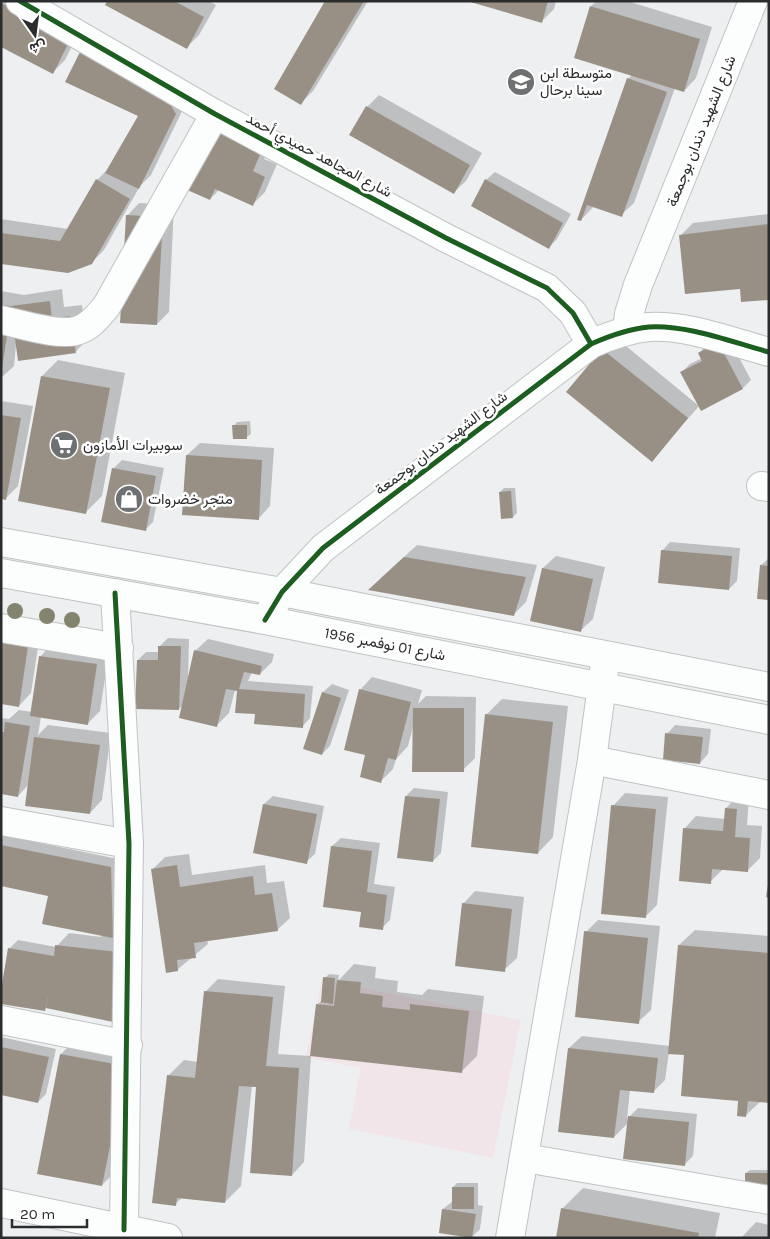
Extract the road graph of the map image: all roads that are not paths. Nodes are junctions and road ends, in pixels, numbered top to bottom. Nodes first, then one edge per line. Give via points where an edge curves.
1 (20, 1) edge
2 (753, 1) edge
3 (215, 114) junction
4 (1, 320) edge
5 (627, 331) junction
6 (591, 344) junction
7 (769, 352) edge
8 (1, 542) edge
9 (1, 573) edge
10 (282, 592) junction
11 (115, 593) junction
12 (264, 620) junction
13 (1, 628) edge
14 (119, 648) junction
15 (606, 657) junction
16 (769, 687) edge
17 (602, 688) junction
18 (769, 720) edge
19 (592, 760) junction
20 (769, 795) edge
21 (1, 821) edge
22 (129, 844) junction
23 (1, 1020) edge
24 (128, 1045) junction
25 (525, 1158) junction
26 (769, 1200) edge
27 (1, 1203) edge
28 (82, 1230) edge
29 (124, 1230) junction
30 (168, 1238) edge
31 (510, 1238) edge

1 - 3 street, شارع المجاهد حميدي أحمد
2 - 5 street, شارع الشهيد دندان بوجمعة via 635,292
3 - 4 street via 106,307 92,323 78,331 56,331
3 - 6 street, شارع المجاهد حميدي أحمد via 446,238 547,288 573,313
5 - 6 street, شارع الشهيد دندان بوجمعة
5 - 7 street via 649,327 672,328
6 - 10 street, شارع الشهيد دندان بوجمعة via 323,548
8 - 10 street, شارع 01 نوفمبر 1956
9 - 11 street, شارع 01 نوفمبر 1956
10 - 12 street, شارع الشهيد دندان بوجمعة
10 - 15 street, شارع 01 نوفمبر 1956
11 - 12 street, شارع 01 نوفمبر 1956
11 - 14 street
12 - 17 street, شارع 01 نوفمبر 1956
13 - 14 street
14 - 22 street
15 - 16 street, شارع 01 نوفمبر 1956
15 - 17 street
17 - 18 street, شارع 01 نوفمبر 1956
17 - 19 street
19 - 20 street
19 - 25 street
21 - 22 street
22 - 24 street
23 - 24 street
24 - 29 street
25 - 26 street
25 - 31 street
27 - 28 street
28 - 29 street
29 - 30 street

